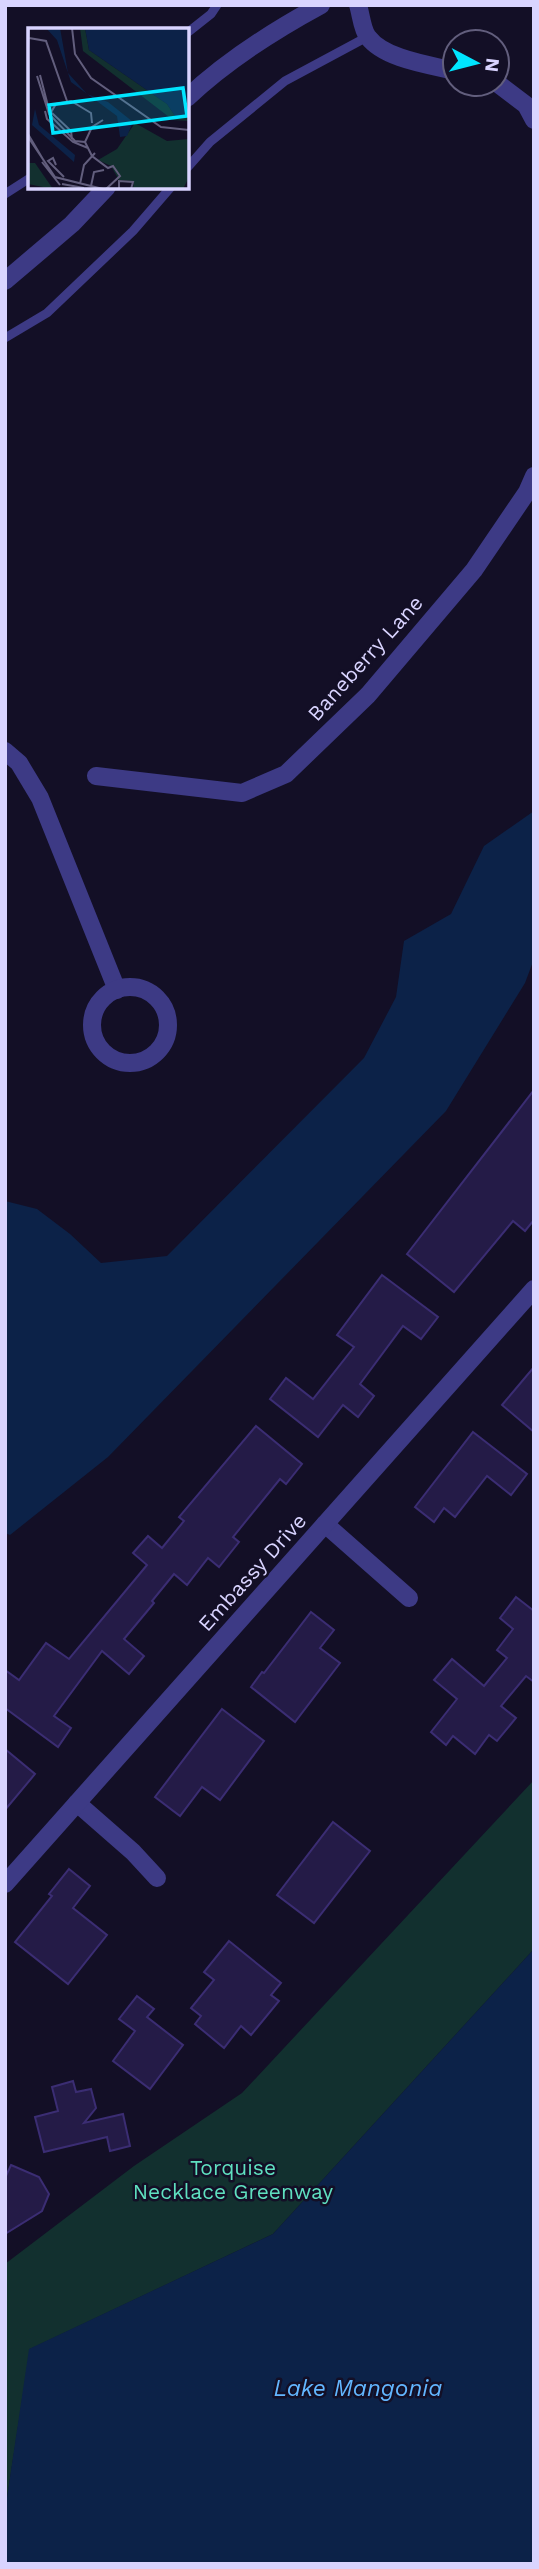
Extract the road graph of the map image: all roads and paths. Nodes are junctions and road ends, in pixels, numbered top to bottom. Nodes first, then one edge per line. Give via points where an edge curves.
1 (217, 5) edge
2 (321, 5) edge
3 (358, 5) edge
4 (189, 31) edge
5 (367, 37) junction
6 (441, 68) edge
7 (511, 94) edge
8 (189, 96) edge
9 (534, 120) edge
10 (189, 166) edge
11 (28, 178) edge
12 (105, 189) edge
13 (169, 189) edge
14 (5, 194) edge
15 (5, 281) edge
16 (5, 338) edge
17 (534, 476) edge
18 (5, 751) edge
19 (96, 776) dead end
20 (117, 990) junction
21 (534, 1289) edge
22 (325, 1524) junction
23 (409, 1598) dead end
24 (77, 1803) junction
25 (157, 1878) dead end
26 (5, 1884) edge

1 - 4 lane
2 - 8 street via 240,54
3 - 5 street
5 - 6 street via 404,59
5 - 10 lane via 285,81 210,142
7 - 9 street via 526,105
11 - 14 lane
12 - 15 street
13 - 16 lane via 133,231 47,313
17 - 19 street, Baneberry Lane via 474,570 368,695 286,774 242,793
18 - 20 street via 19,763 40,798
20 - 20 street via 138,987 159,999 165,1010 168,1033 156,1054 145,1060 120,1062 108,1057 93,1036 95,1010
21 - 22 street, Embassy Drive
22 - 23 street
22 - 24 street, Embassy Drive
24 - 25 street
24 - 26 street, Embassy Drive

